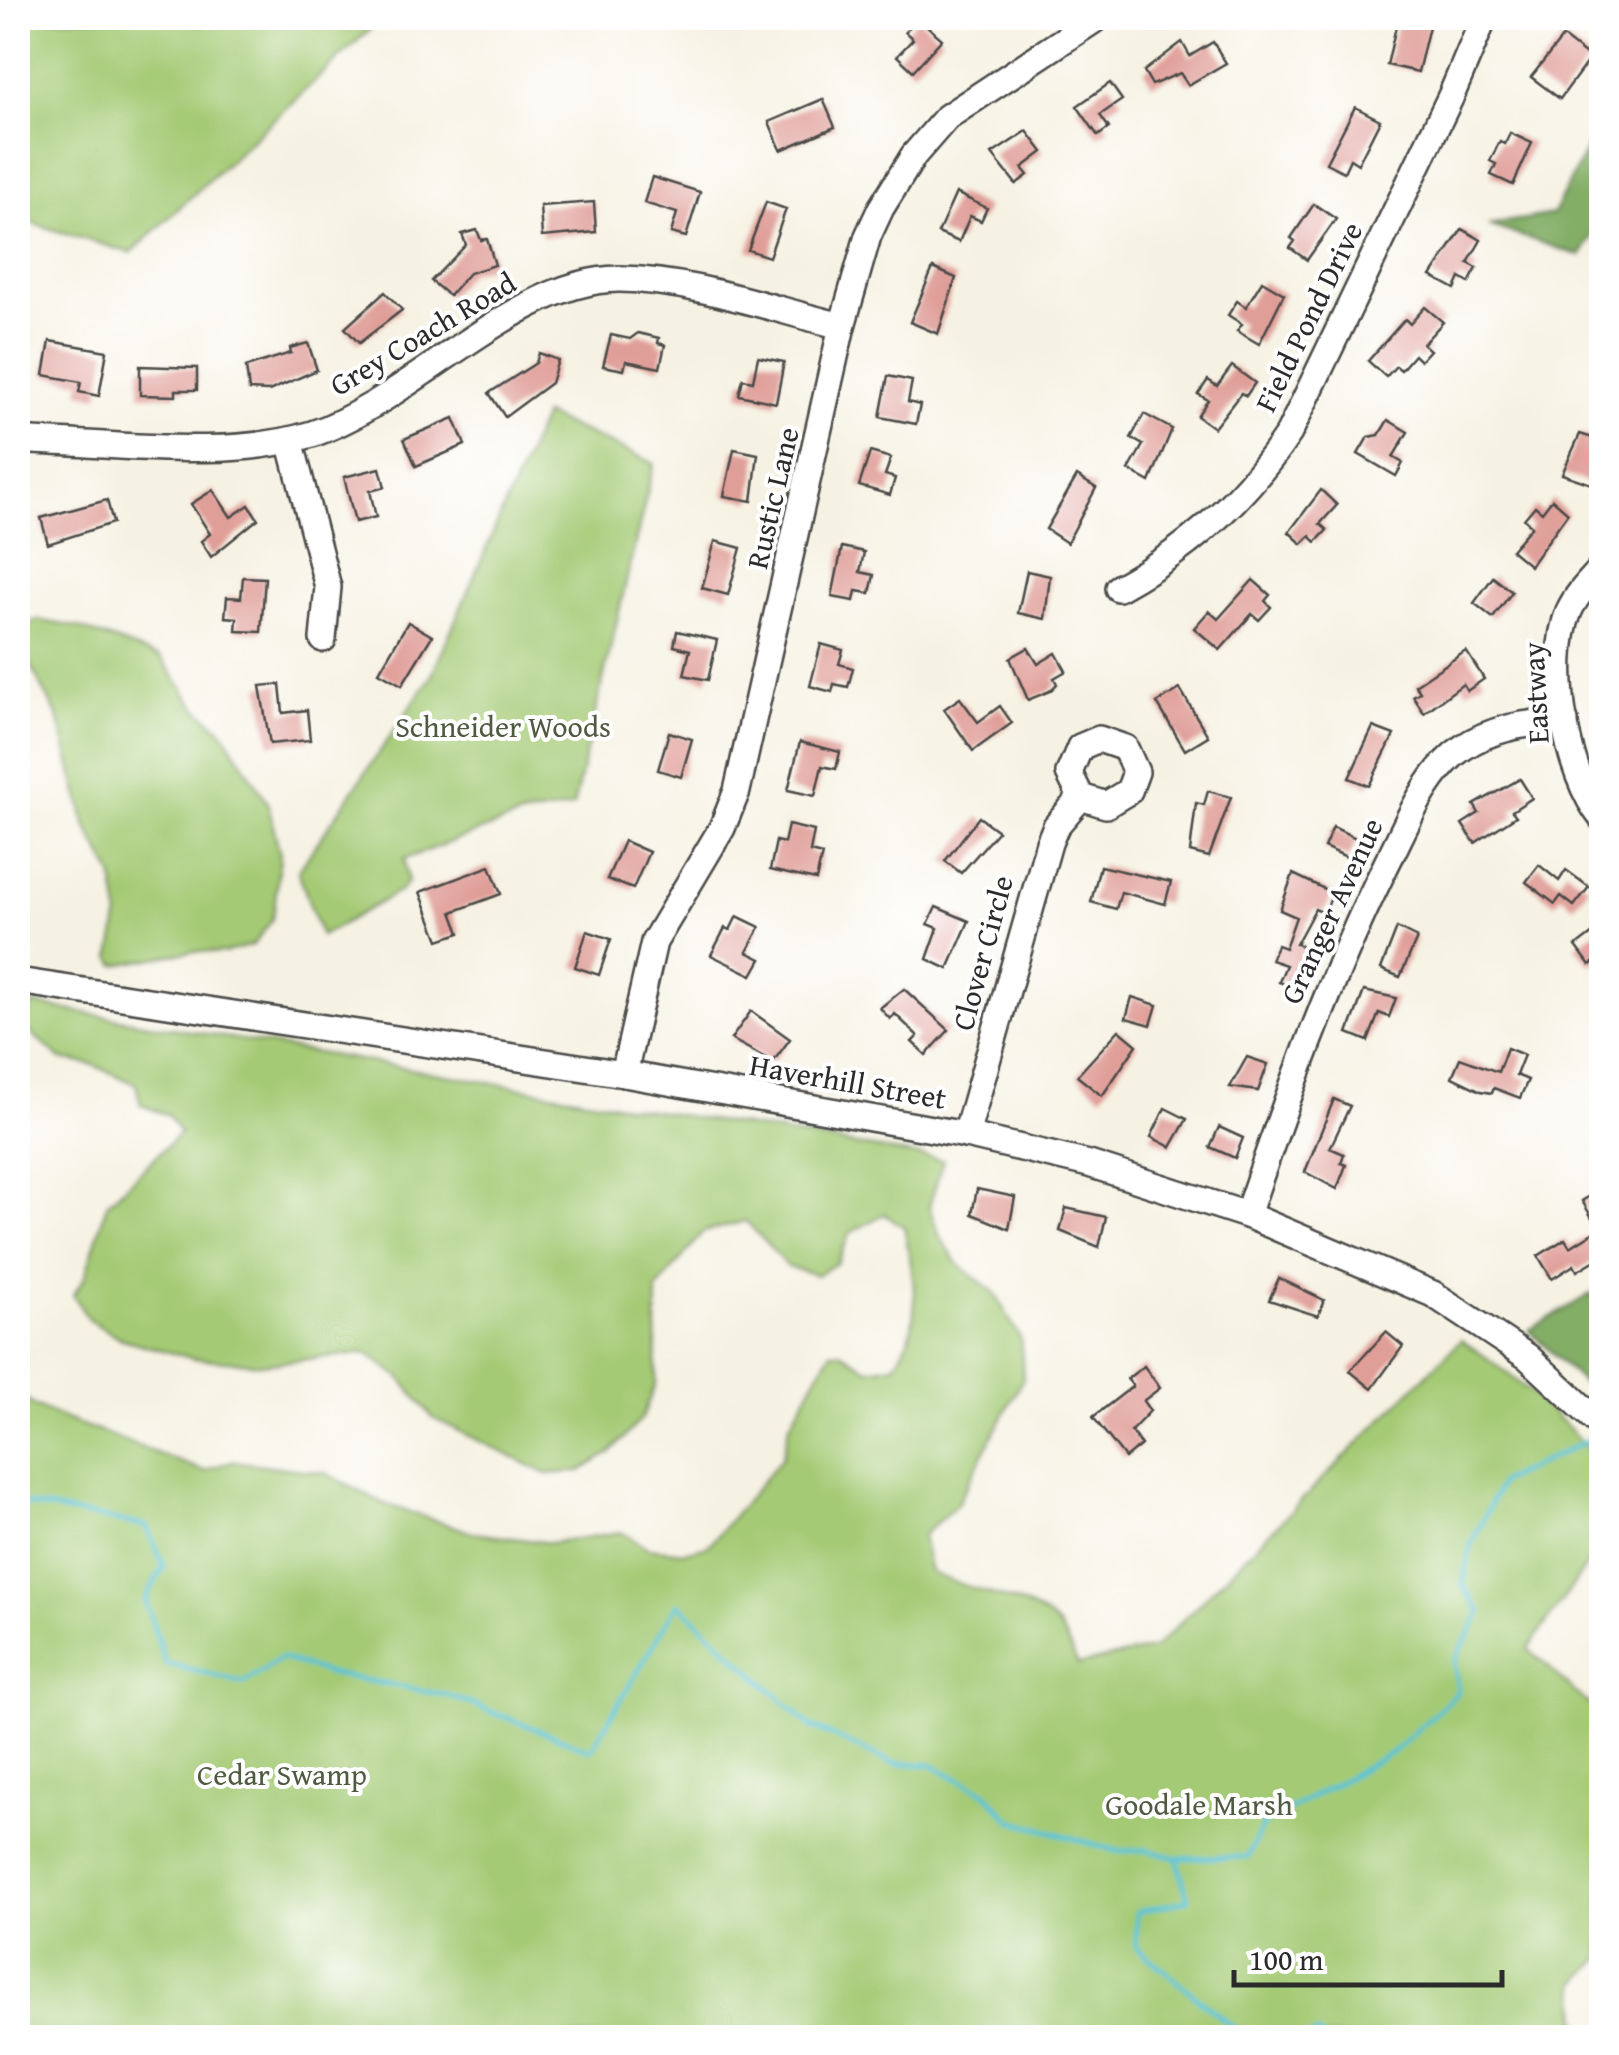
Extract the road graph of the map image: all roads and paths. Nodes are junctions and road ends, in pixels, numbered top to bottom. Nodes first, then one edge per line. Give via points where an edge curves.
1 (1097, 18) edge
2 (1484, 18) edge
3 (842, 326) junction
4 (32, 440) dead end
5 (290, 440) junction
6 (1602, 568) edge
7 (1118, 588) dead end
8 (322, 640) dead end
9 (1565, 721) junction
10 (1081, 797) dead end
11 (1602, 818) edge
12 (18, 981) edge
13 (624, 1074) junction
14 (966, 1135) junction
15 (1247, 1215) junction
16 (1602, 1426) edge

1 - 3 street, Rustic Lane via 972,98 929,135 868,236
2 - 7 street, Field Pond Drive via 1289,433 1202,534
3 - 5 street, Grey Coach Road via 662,284 581,284 530,306 352,418
3 - 13 street, Rustic Lane via 737,791 654,942
4 - 5 street, Grey Coach Road via 217,446
5 - 8 street via 328,587
6 - 9 street, Eastway via 1576,599 1565,627
9 - 11 street, Eastway via 1576,776
9 - 15 street, Granger Avenue via 1521,724 1471,743 1446,762 1420,800 1329,988
10 - 14 street, Clover Circle via 1056,826 1040,868
12 - 13 street, Haverhill Street
13 - 14 street, Haverhill Street
14 - 15 street, Haverhill Street via 1118,1172
15 - 16 street, Haverhill Street via 1452,1304 1528,1356

